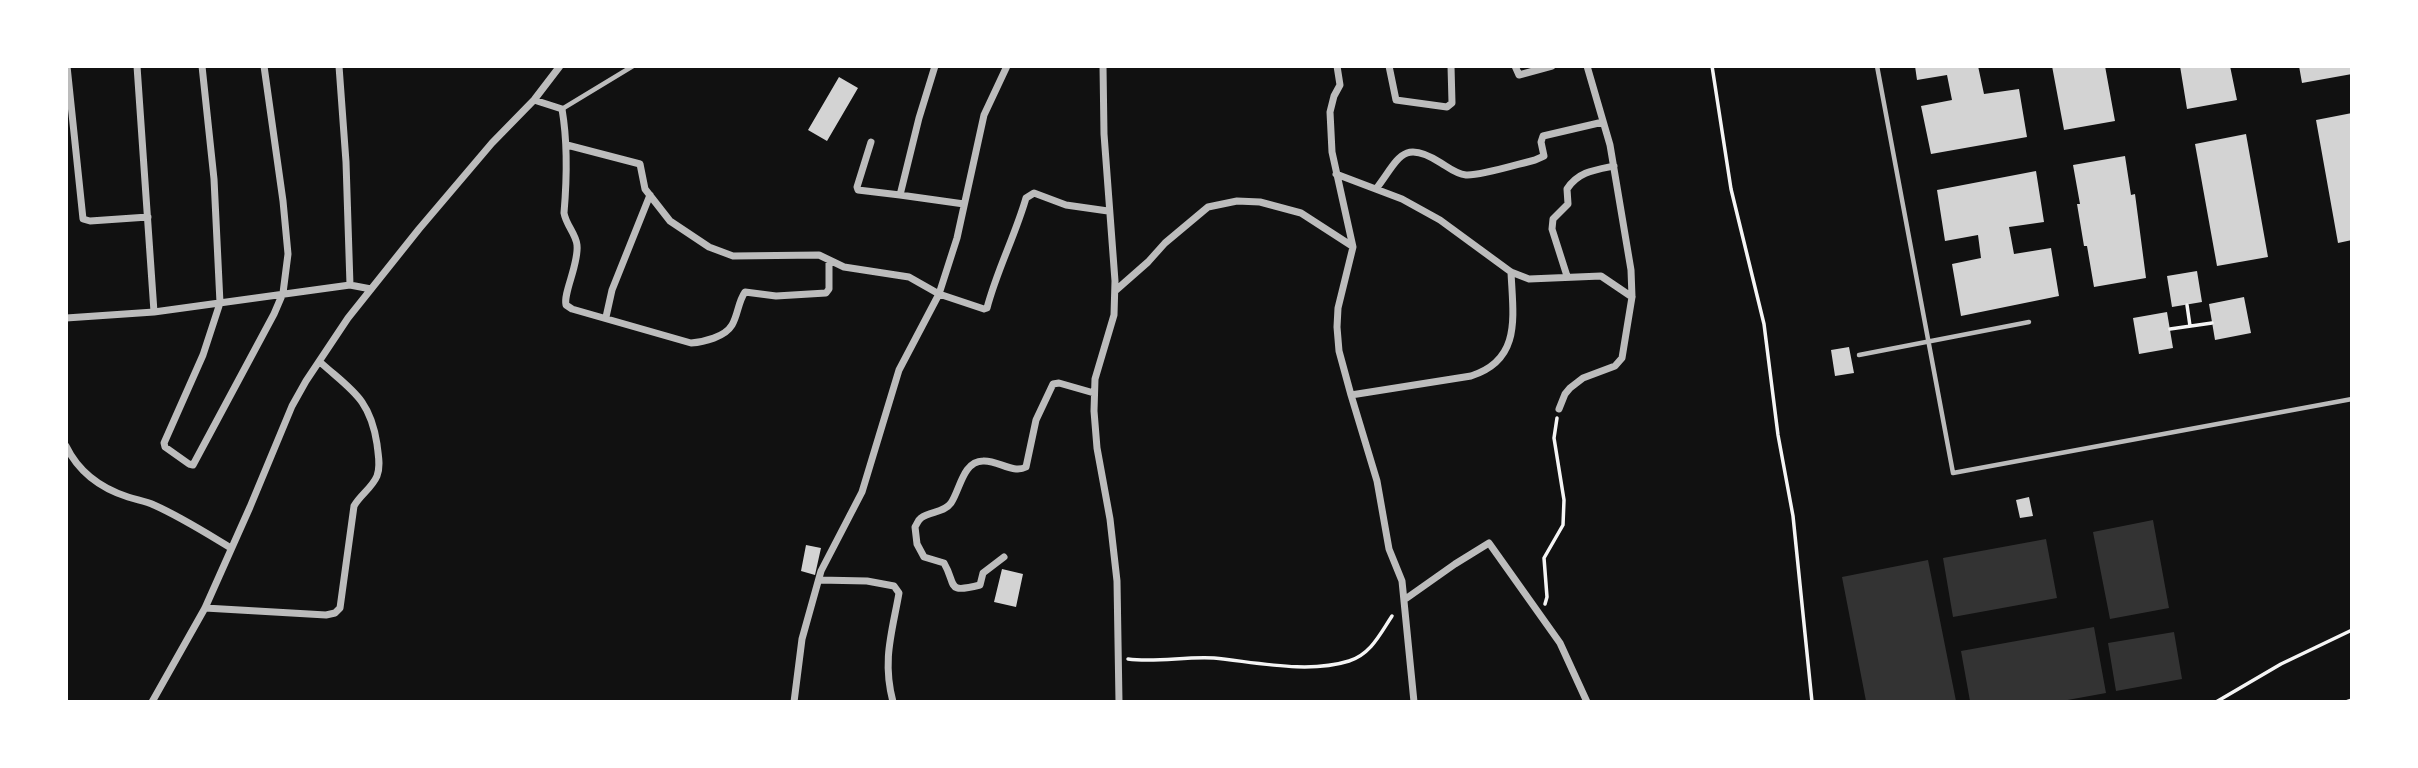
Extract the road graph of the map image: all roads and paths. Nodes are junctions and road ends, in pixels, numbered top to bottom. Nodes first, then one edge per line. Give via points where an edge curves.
1 (67, 66) edge
2 (137, 66) edge
3 (202, 66) edge
4 (264, 66) edge
5 (339, 66) edge
6 (561, 66) edge
7 (632, 66) edge
8 (935, 66) edge
9 (1007, 66) edge
10 (1103, 66) edge
11 (1337, 66) edge
12 (1388, 66) edge
13 (1451, 66) edge
14 (1515, 66) edge
15 (1552, 66) edge
16 (1587, 66) edge
17 (1713, 66) edge
18 (1877, 66) edge
19 (534, 100) junction
20 (562, 108) junction
21 (1603, 121) junction
22 (871, 142) dead end
23 (566, 145) junction
24 (1614, 166) junction
25 (1336, 174) junction
26 (1376, 189) junction
27 (650, 195) junction
28 (900, 195) junction
29 (964, 204) junction
30 (1108, 211) junction
31 (148, 217) junction
32 (1353, 247) junction
33 (829, 260) junction
34 (1511, 272) junction
35 (1567, 276) junction
36 (350, 285) junction
37 (371, 289) junction
38 (1115, 291) junction
39 (283, 293) junction
40 (939, 294) junction
41 (1632, 298) junction
42 (220, 303) junction
43 (2187, 305) dead end
44 (154, 312) junction
45 (606, 317) junction
46 (66, 318) edge
47 (2029, 322) dead end
48 (2212, 323) dead end
49 (2190, 326) junction
50 (2170, 330) dead end
51 (1928, 341) junction
52 (1859, 355) dead end
53 (320, 362) junction
54 (1094, 393) junction
55 (1351, 395) junction
56 (2351, 399) edge
57 (1559, 410) joint
58 (66, 446) edge
59 (232, 548) junction
60 (1004, 557) dead end
61 (819, 580) junction
62 (1404, 600) junction
63 (205, 608) junction
64 (1542, 616) junction
65 (2351, 630) edge
66 (1118, 658) junction
67 (2351, 700) edge
68 (2219, 701) edge
69 (152, 702) edge
70 (794, 702) edge
71 (893, 702) edge
72 (1119, 702) edge
73 (1414, 702) edge
74 (1587, 702) edge
75 (1812, 702) edge
76 (2346, 702) edge

1 - 31 street via 83,219
2 - 31 street
3 - 42 street
4 - 39 street via 288,254
5 - 36 street
6 - 19 street
7 - 20 lane
8 - 28 street
9 - 29 street via 984,115
10 - 30 street
11 - 25 street via 1340,85 1330,111
12 - 13 street via 1396,100 1447,107 1452,103
14 - 15 street via 1519,75
16 - 21 street
17 - 75 path via 1731,189 1764,324 1777,435 1793,516
18 - 51 lane
19 - 20 street
19 - 37 street via 464,174
20 - 23 street
21 - 24 street
21 - 26 street via 1543,136 1544,156 1535,160 1469,175 1456,173 1425,153 1406,152
22 - 28 street via 858,190
23 - 27 street via 637,162
23 - 45 street via 564,213 578,247 566,305
24 - 35 street via 1584,172 1573,180 1567,189 1568,204 1553,219
24 - 41 street via 1632,271
25 - 26 street
25 - 32 street
26 - 34 street via 1440,220
27 - 33 street via 670,221 709,247 733,256 816,255
27 - 45 street via 612,290
28 - 29 street
29 - 40 street
30 - 38 street
30 - 40 street via 1066,205 1034,192 1026,198 987,308
31 - 44 street
32 - 38 street via 1301,213 1237,201 1208,207
32 - 55 street via 1337,327
33 - 40 street via 844,267 909,277
33 - 45 street via 826,293 776,296 745,292 726,332 700,342
34 - 35 street via 1529,279
34 - 55 street via 1511,333 1497,364 1471,376
35 - 41 street via 1601,276
36 - 37 street
36 - 39 street
37 - 53 street
38 - 54 street via 1114,315
39 - 42 street
39 - 42 street via 193,465 164,443 203,355
40 - 61 street via 899,370 862,492
41 - 57 street via 1622,358 1570,388
42 - 44 street
43 - 49 path
44 - 46 street
47 - 51 lane
48 - 49 path
49 - 50 path
51 - 52 lane
51 - 56 lane via 1953,473
53 - 59 street via 292,406
53 - 63 street via 362,400 373,422 378,458 377,475 354,506 340,608 327,615
54 - 60 street via 1053,384 1036,420 1026,467 1014,469 982,460 975,463 959,483 950,505 922,517 915,527 925,557 944,563 954,587 980,585 983,573
54 - 66 street via 1097,448 1117,581
55 - 62 street via 1377,481
57 - 64 path via 1554,438 1564,500 1563,525 1545,558 1547,597
58 - 59 street via 92,480 180,517
59 - 63 street
61 - 70 street via 802,639
61 - 71 street via 867,581 894,586 899,593 888,641
62 - 64 street via 1489,543
62 - 66 path via 1368,651 1349,661 1318,665
62 - 73 street
63 - 69 street
64 - 74 street
65 - 68 path
66 - 72 street
67 - 76 path

